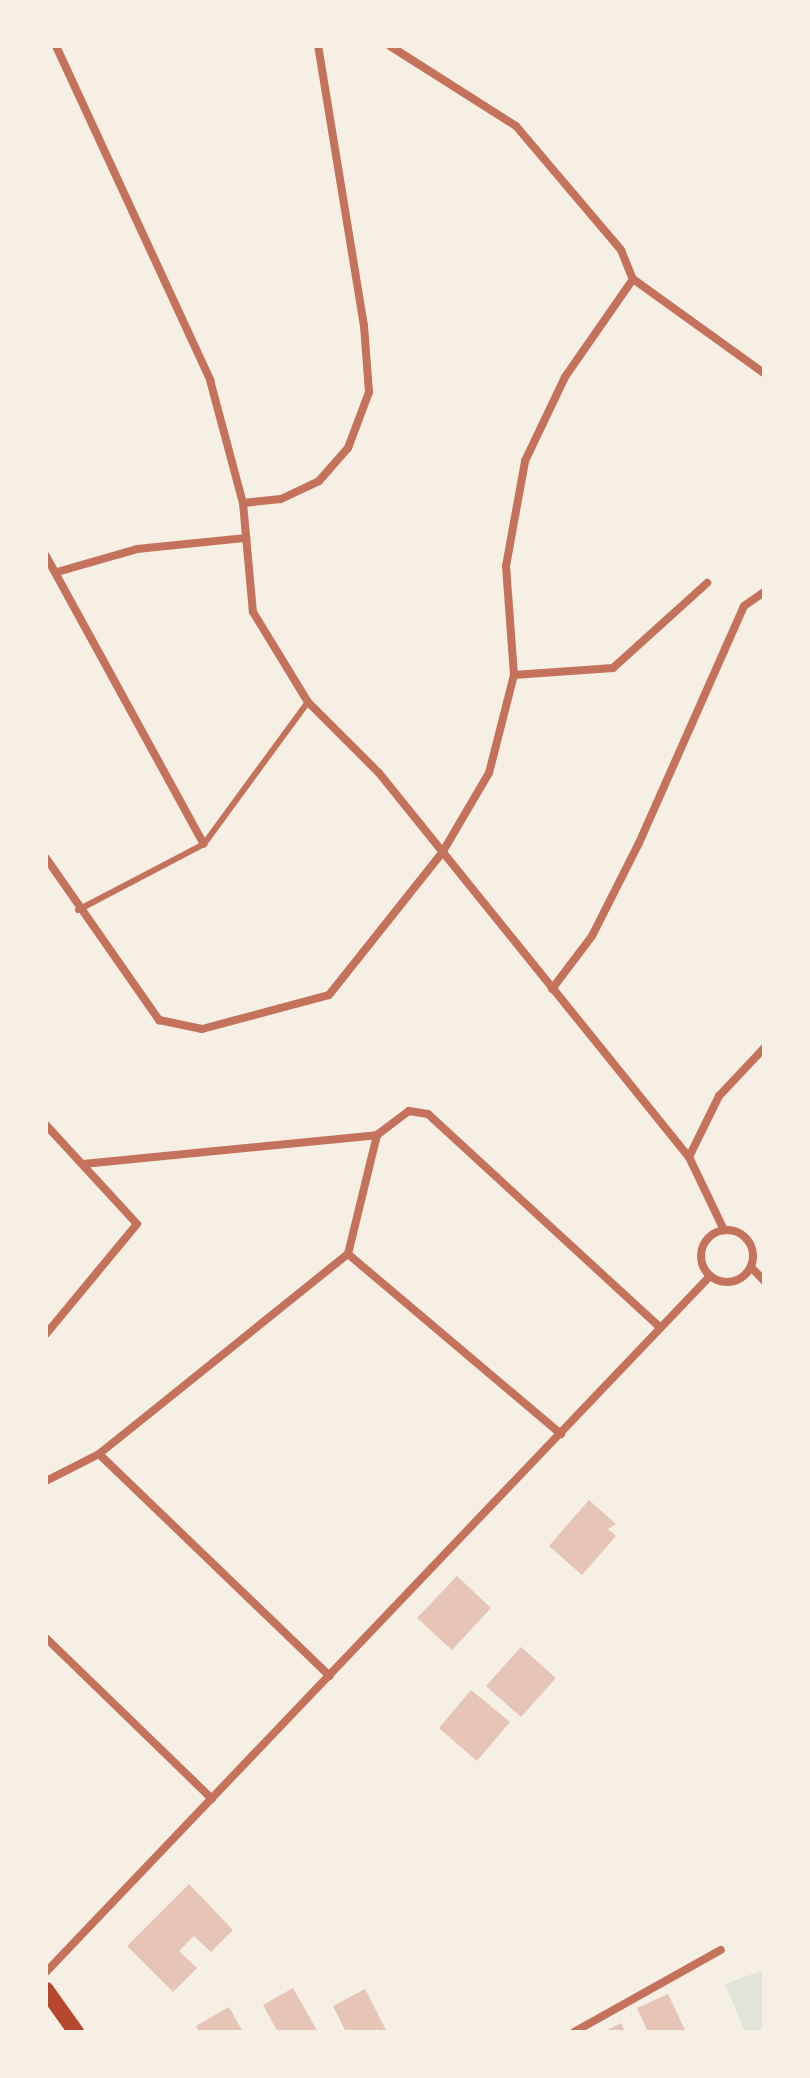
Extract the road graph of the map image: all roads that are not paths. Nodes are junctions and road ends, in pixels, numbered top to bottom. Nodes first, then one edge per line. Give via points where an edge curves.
1 (56, 46) edge
2 (318, 46) edge
3 (390, 46) edge
4 (633, 279) junction
5 (764, 373) edge
6 (243, 503) junction
7 (246, 538) junction
8 (46, 556) edge
9 (57, 572) junction
10 (707, 583) dead end
11 (764, 592) edge
12 (514, 675) junction
13 (308, 702) junction
14 (204, 844) junction
15 (442, 853) junction
16 (46, 858) edge
17 (78, 910) junction
18 (552, 989) junction
19 (764, 1048) edge
20 (46, 1125) edge
21 (377, 1135) junction
22 (689, 1157) junction
23 (83, 1164) junction
24 (724, 1230) junction
25 (348, 1254) junction
26 (751, 1267) junction
27 (710, 1276) junction
28 (764, 1281) edge
29 (660, 1327) junction
30 (46, 1334) edge
31 (561, 1434) junction
32 (99, 1454) junction
33 (46, 1481) edge
34 (46, 1638) edge
35 (330, 1676) junction
36 (212, 1799) junction
37 (721, 1950) dead end
38 (46, 1972) edge
39 (46, 1990) edge
40 (76, 2032) edge
41 (574, 2032) edge

1 - 6 street via 210,380
2 - 6 street via 364,326 369,392 348,448 319,481 281,499
3 - 4 street via 516,126 621,250
4 - 5 street
4 - 12 street via 565,377 525,461 506,566
6 - 7 street
7 - 9 street via 137,549
7 - 13 street via 253,612
8 - 9 street
9 - 14 street
10 - 12 street via 613,668
11 - 18 street via 744,606 592,936
12 - 15 street via 489,773
13 - 14 lane
13 - 15 street via 379,773
14 - 17 lane
15 - 17 street via 329,995 202,1029 159,1020
15 - 18 street
16 - 17 street
18 - 22 street
19 - 22 street via 719,1096
20 - 23 street
21 - 23 street
21 - 25 street
21 - 29 street via 409,1111 428,1114
22 - 24 street
23 - 30 street via 137,1224
24 - 26 street via 744,1236 751,1245
24 - 27 street via 702,1249
25 - 31 street
25 - 32 street
26 - 27 street via 737,1280
26 - 28 street
27 - 29 street
29 - 31 street
31 - 35 street
32 - 33 street
32 - 35 street
34 - 36 street
35 - 36 street
36 - 38 street
37 - 41 street
39 - 40 main road

